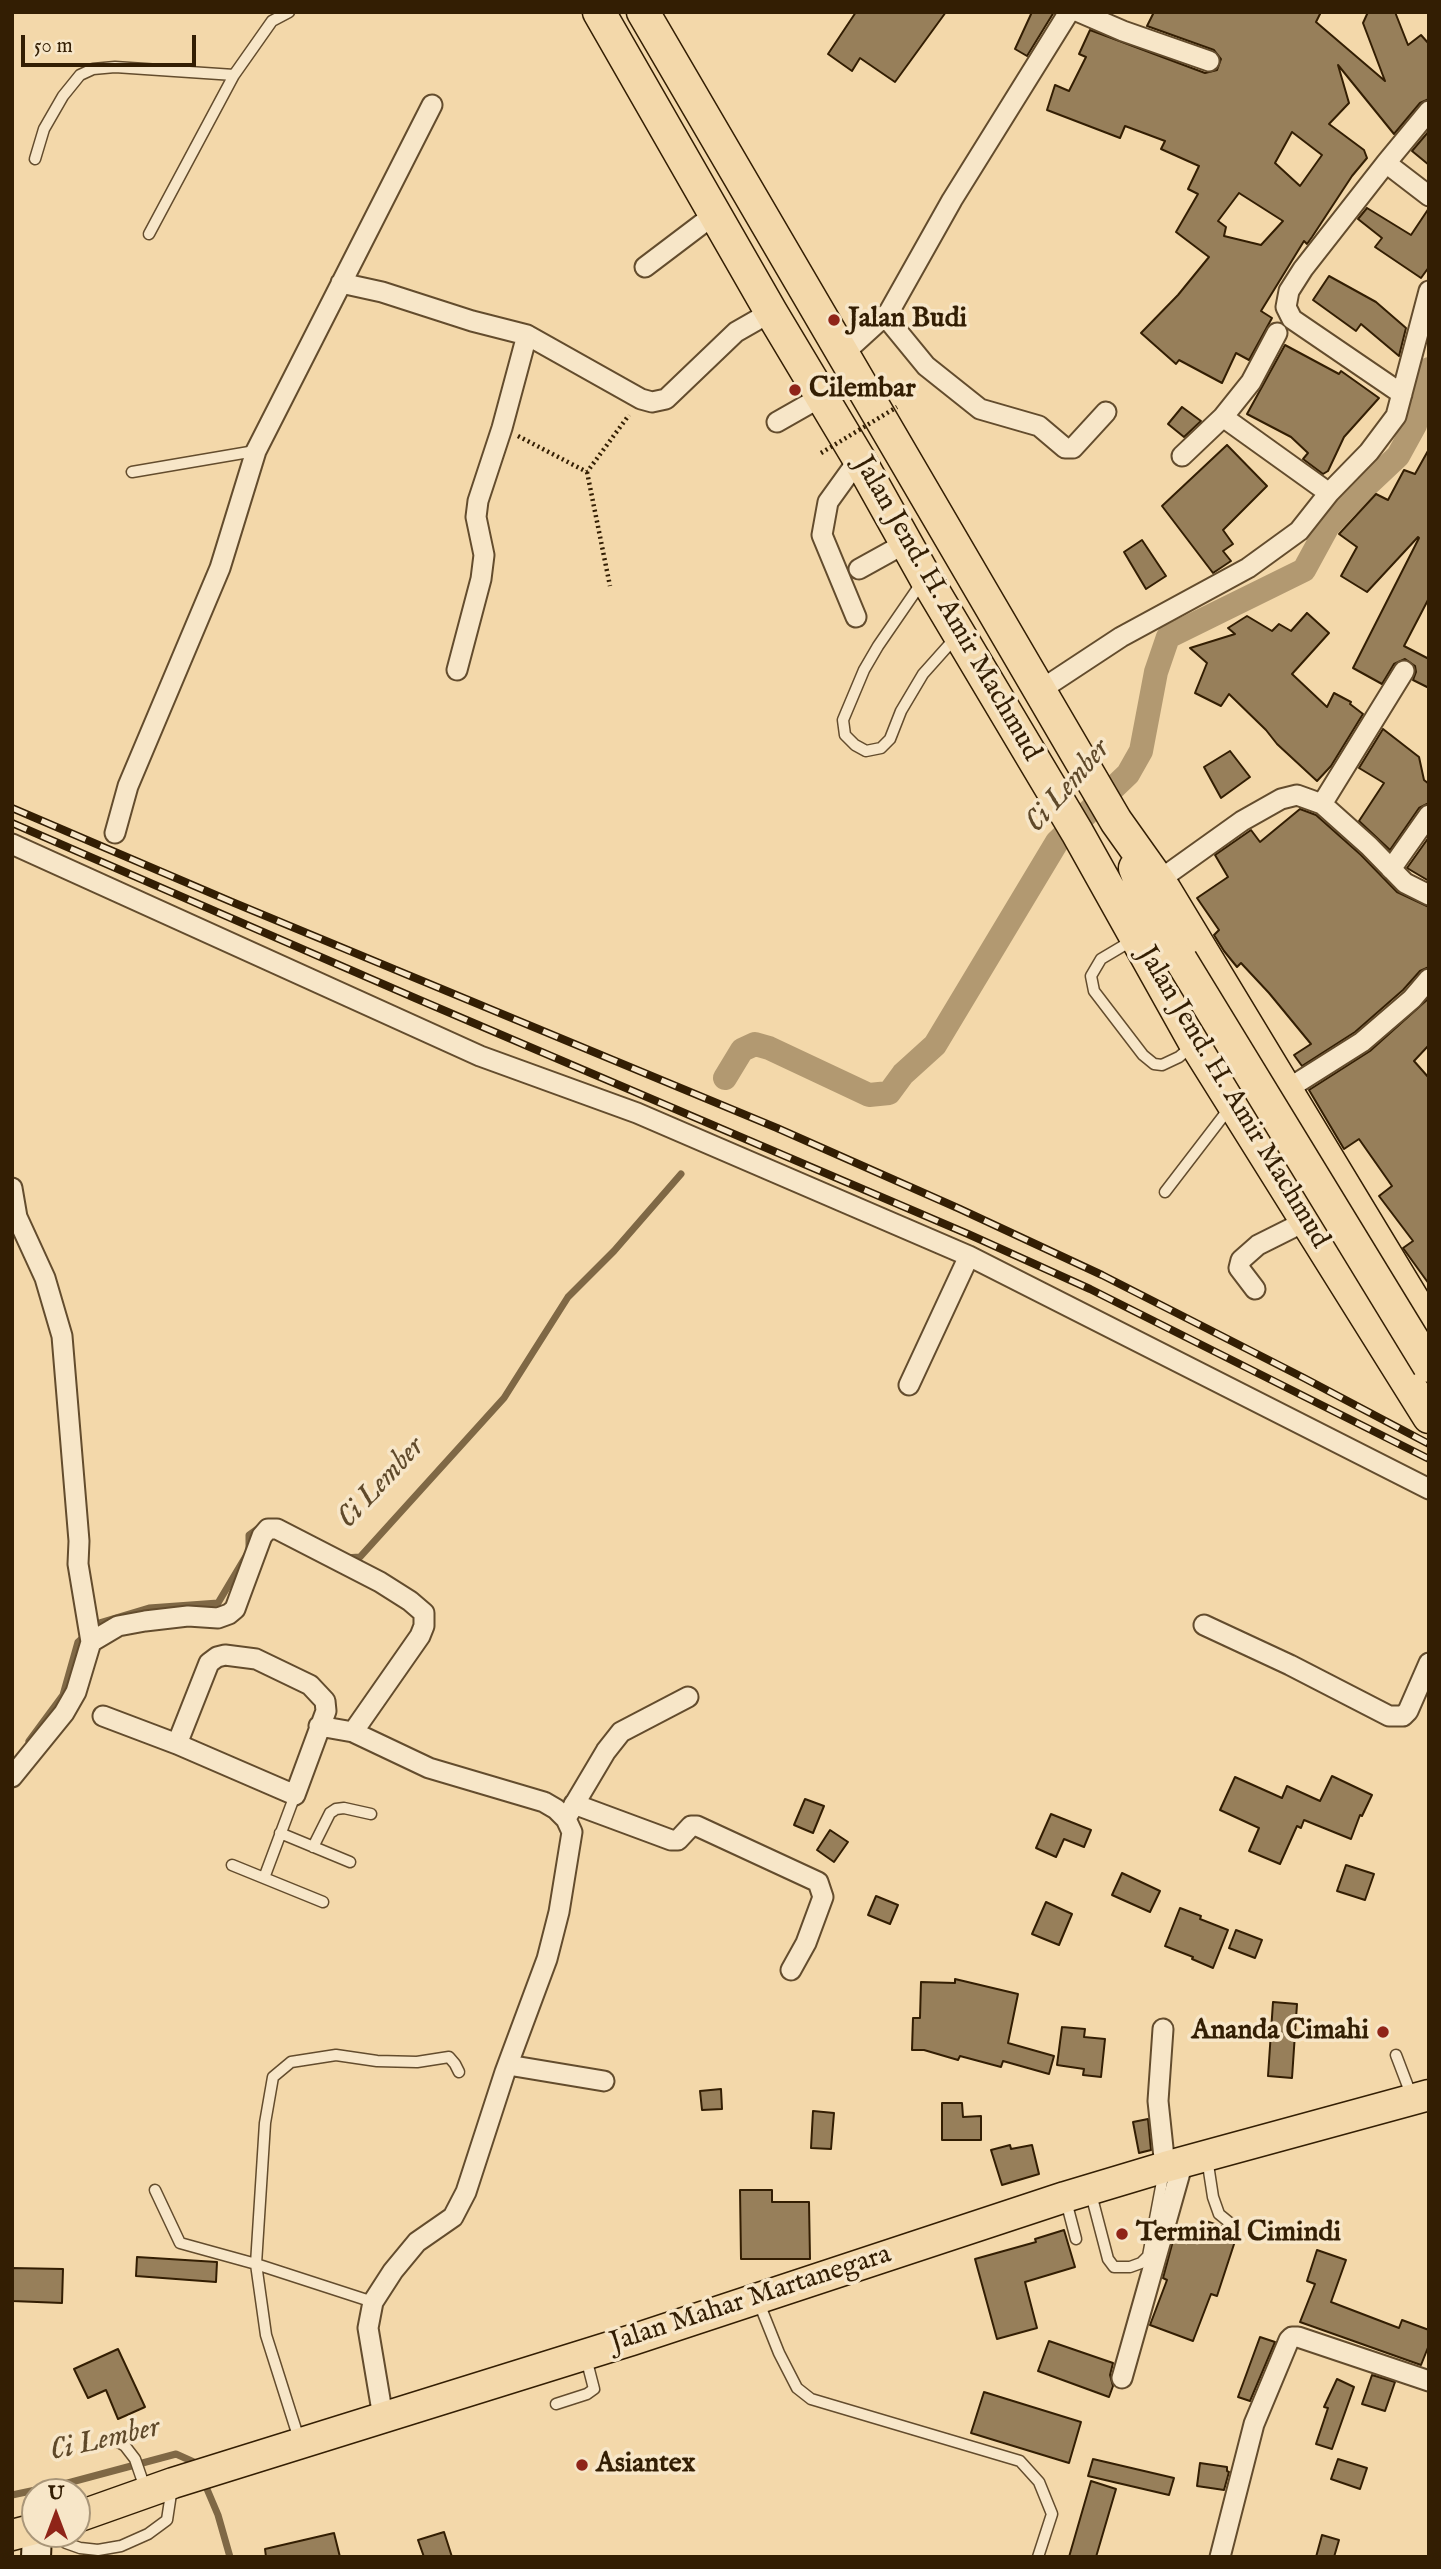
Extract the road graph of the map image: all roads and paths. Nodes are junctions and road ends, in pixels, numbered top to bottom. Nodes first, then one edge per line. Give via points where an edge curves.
1 (289, 12) edge
2 (599, 12) edge
3 (1069, 12) edge
4 (1079, 12) edge
5 (650, 18) edge
6 (1209, 61) dead end
7 (678, 68) junction
8 (234, 75) junction
9 (645, 90) junction
10 (432, 105) dead end
11 (1429, 111) edge
12 (35, 159) dead end
13 (1386, 163) junction
14 (1429, 196) edge
15 (715, 214) junction
16 (149, 234) dead end
17 (645, 267) dead end
18 (341, 283) junction
19 (1429, 291) edge
20 (771, 312) junction
21 (885, 316) junction
22 (1277, 333) dead end
23 (527, 335) junction
24 (844, 353) junction
25 (1402, 394) junction
26 (821, 397) junction
27 (641, 399) junction
28 (897, 407) dead end
29 (1106, 412) dead end
30 (1223, 417) junction
31 (777, 422) dead end
32 (502, 428) junction
33 (256, 451) junction
34 (821, 453) dead end
35 (1182, 456) dead end
36 (859, 459) junction
37 (132, 472) dead end
38 (587, 472) junction
39 (1329, 493) junction
40 (906, 543) junction
41 (859, 569) dead end
42 (925, 577) junction
43 (610, 586) dead end
44 (856, 617) dead end
45 (959, 634) junction
46 (457, 670) dead end
47 (1404, 671) dead end
48 (1039, 691) junction
49 (1322, 804) junction
50 (1429, 815) edge
51 (1113, 816) junction
52 (115, 832) dead end
53 (12, 844) edge
54 (1391, 869) junction
55 (1158, 881) junction
56 (1429, 895) edge
57 (1144, 925) junction
58 (1429, 979) edge
59 (1195, 1043) junction
60 (1286, 1090) junction
61 (1232, 1105) junction
62 (12, 1188) edge
63 (1165, 1192) dead end
64 (1304, 1219) junction
65 (969, 1256) junction
66 (1255, 1289) dead end
67 (1424, 1308) edge
68 (1375, 1332) junction
69 (1422, 1383) edge
70 (909, 1385) dead end
71 (1429, 1417) edge
72 (1429, 1489) edge
73 (1204, 1625) dead end
74 (89, 1632) junction
75 (1429, 1663) edge
76 (688, 1697) dead end
77 (103, 1716) dead end
78 (319, 1726) junction
79 (353, 1732) junction
80 (177, 1744) junction
81 (12, 1777) edge
82 (295, 1795) junction
83 (570, 1811) junction
84 (372, 1814) dead end
85 (280, 1833) junction
86 (313, 1847) junction
87 (350, 1862) dead end
88 (232, 1865) dead end
89 (264, 1878) junction
90 (323, 1902) dead end
91 (791, 1970) dead end
92 (1163, 2029) dead end
93 (1396, 2055) dead end
94 (508, 2065) junction
95 (458, 2072) dead end
96 (604, 2081) dead end
97 (1421, 2098) edge
98 (1185, 2162) junction
99 (155, 2190) dead end
100 (1078, 2194) junction
101 (1230, 2223) dead end
102 (1076, 2239) dead end
103 (256, 2264) junction
104 (757, 2297) junction
105 (373, 2302) junction
106 (584, 2355) junction
107 (1122, 2378) dead end
108 (1429, 2381) edge
109 (556, 2404) dead end
110 (383, 2417) junction
111 (113, 2439) dead end
112 (300, 2443) junction
113 (176, 2480) junction
114 (91, 2512) edge
115 (89, 2548) edge
116 (1038, 2557) edge
117 (1220, 2557) edge

1 - 8 lane via 272,21
2 - 9 highway, Jalan Jend. H. Amir Machmud
3 - 21 street
4 - 6 street
5 - 7 highway, Jalan Jend. H. Amir Machmud
7 - 9 highway
7 - 24 highway, Jalan Jend. H. Amir Machmud
8 - 12 lane via 93,69 80,75 63,96 44,129
8 - 16 lane
9 - 15 highway, Jalan Jend. H. Amir Machmud
10 - 18 street
11 - 13 street
13 - 14 street
13 - 25 street via 1303,269 1289,291 1286,307 1292,319
15 - 17 street
15 - 20 highway, Jalan Jend. H. Amir Machmud
18 - 23 street
18 - 33 street
19 - 25 street
20 - 26 highway, Jalan Jend. H. Amir Machmud
20 - 27 street via 736,332 666,399
21 - 24 street
21 - 29 street via 926,366 980,409 1039,425 1065,448 1073,448
22 - 30 street via 1251,382
23 - 27 street
23 - 32 street
24 - 48 highway, Jalan Jend. H. Amir Machmud
25 - 39 street via 1396,416 1369,453
26 - 31 street
26 - 36 highway, Jalan Jend. H. Amir Machmud
27 - 38 path
28 - 34 path, bridge
30 - 35 street
30 - 39 street
32 - 38 path
32 - 46 street via 478,501 476,517 484,555
33 - 37 lane
33 - 52 street via 220,568 128,786
36 - 40 highway, Jalan Jend. H. Amir Machmud
36 - 44 street via 828,502 822,535
38 - 43 path
39 - 48 street via 1299,531 1248,569 1131,631
40 - 41 street
40 - 42 highway, Jalan Jend. H. Amir Machmud
42 - 45 highway, Jalan Jend. H. Amir Machmud
42 - 45 lane via 864,670 843,720 845,735 866,751 881,748 923,674
45 - 57 highway, Jalan Jend. H. Amir Machmud via 1079,835
47 - 49 street
48 - 51 highway, Jalan Jend. H. Amir Machmud
49 - 54 street
49 - 55 street via 1297,795 1281,799
50 - 54 street
51 - 55 highway, Jalan Jend. H. Amir Machmud
51 - 57 highway
53 - 65 street via 480,1056 637,1113
54 - 56 street via 1405,883
55 - 60 highway, Jalan Jend. H. Amir Machmud
57 - 59 highway, Jalan Jend. H. Amir Machmud
57 - 59 lane via 1101,959 1091,975 1094,990 1154,1064 1179,1057
57 - 69 highway, bridge via 1181,960
58 - 60 street via 1362,1042
59 - 61 highway, Jalan Jend. H. Amir Machmud
60 - 67 highway, Jalan Jend. H. Amir Machmud
61 - 63 lane
61 - 64 highway, Jalan Jend. H. Amir Machmud
62 - 74 street via 18,1217 45,1278 62,1336 78,1564
64 - 66 street via 1241,1260 1239,1268
64 - 68 highway, Jalan Jend. H. Amir Machmud
65 - 70 street
65 - 72 street
67 - 68 highway
68 - 69 highway, Jalan Jend. H. Amir Machmud
69 - 71 highway, Jalan Jend. H. Amir Machmud
73 - 75 street via 1390,1716 1408,1711
74 - 79 street via 145,1621 229,1614 235,1609 262,1535 277,1529 380,1582 424,1613 420,1636
74 - 81 street via 76,1692
76 - 83 street via 621,1732
77 - 80 street
78 - 79 street
78 - 80 street via 325,1701 310,1685 256,1659 225,1655 209,1664
78 - 82 street
79 - 83 street via 429,1768
80 - 82 street
82 - 85 lane
83 - 91 street via 671,1840 697,1826 818,1882 822,1898
83 - 94 street via 571,1844 559,1912
84 - 86 lane via 336,1809
85 - 86 lane
85 - 89 lane
86 - 87 lane
88 - 89 lane
89 - 90 lane
92 - 98 street via 1158,2101
93 - 97 lane
94 - 96 street
94 - 105 street via 466,2192 453,2217 417,2242
95 - 103 lane via 449,2057 416,2062 336,2055 302,2059 281,2068 273,2077 265,2123
97 - 98 main road, Jalan Mahar Martanegara
98 - 100 main road, Jalan Mahar Martanegara
98 - 100 lane via 1148,2256 1130,2267 1114,2267 1108,2259
98 - 101 lane via 1213,2197 1219,2214
98 - 107 street
99 - 103 lane via 180,2243
100 - 102 lane
100 - 104 main road, Jalan Mahar Martanegara
103 - 105 lane
103 - 112 lane via 266,2335
104 - 106 main road, Jalan Mahar Martanegara
104 - 116 lane via 797,2388 811,2399 1020,2461 1039,2482 1052,2514
105 - 110 street via 368,2328
106 - 109 lane via 594,2389
106 - 110 main road, Jalan Mahar Martanegara
108 - 117 street via 1292,2337 1254,2424
110 - 112 main road, Jalan Mahar Martanegara
111 - 113 lane via 125,2446 136,2462
112 - 113 main road, Jalan Mahar Martanegara
113 - 114 main road, Jalan Mahar Martanegara
113 - 115 lane via 167,2520 121,2546

